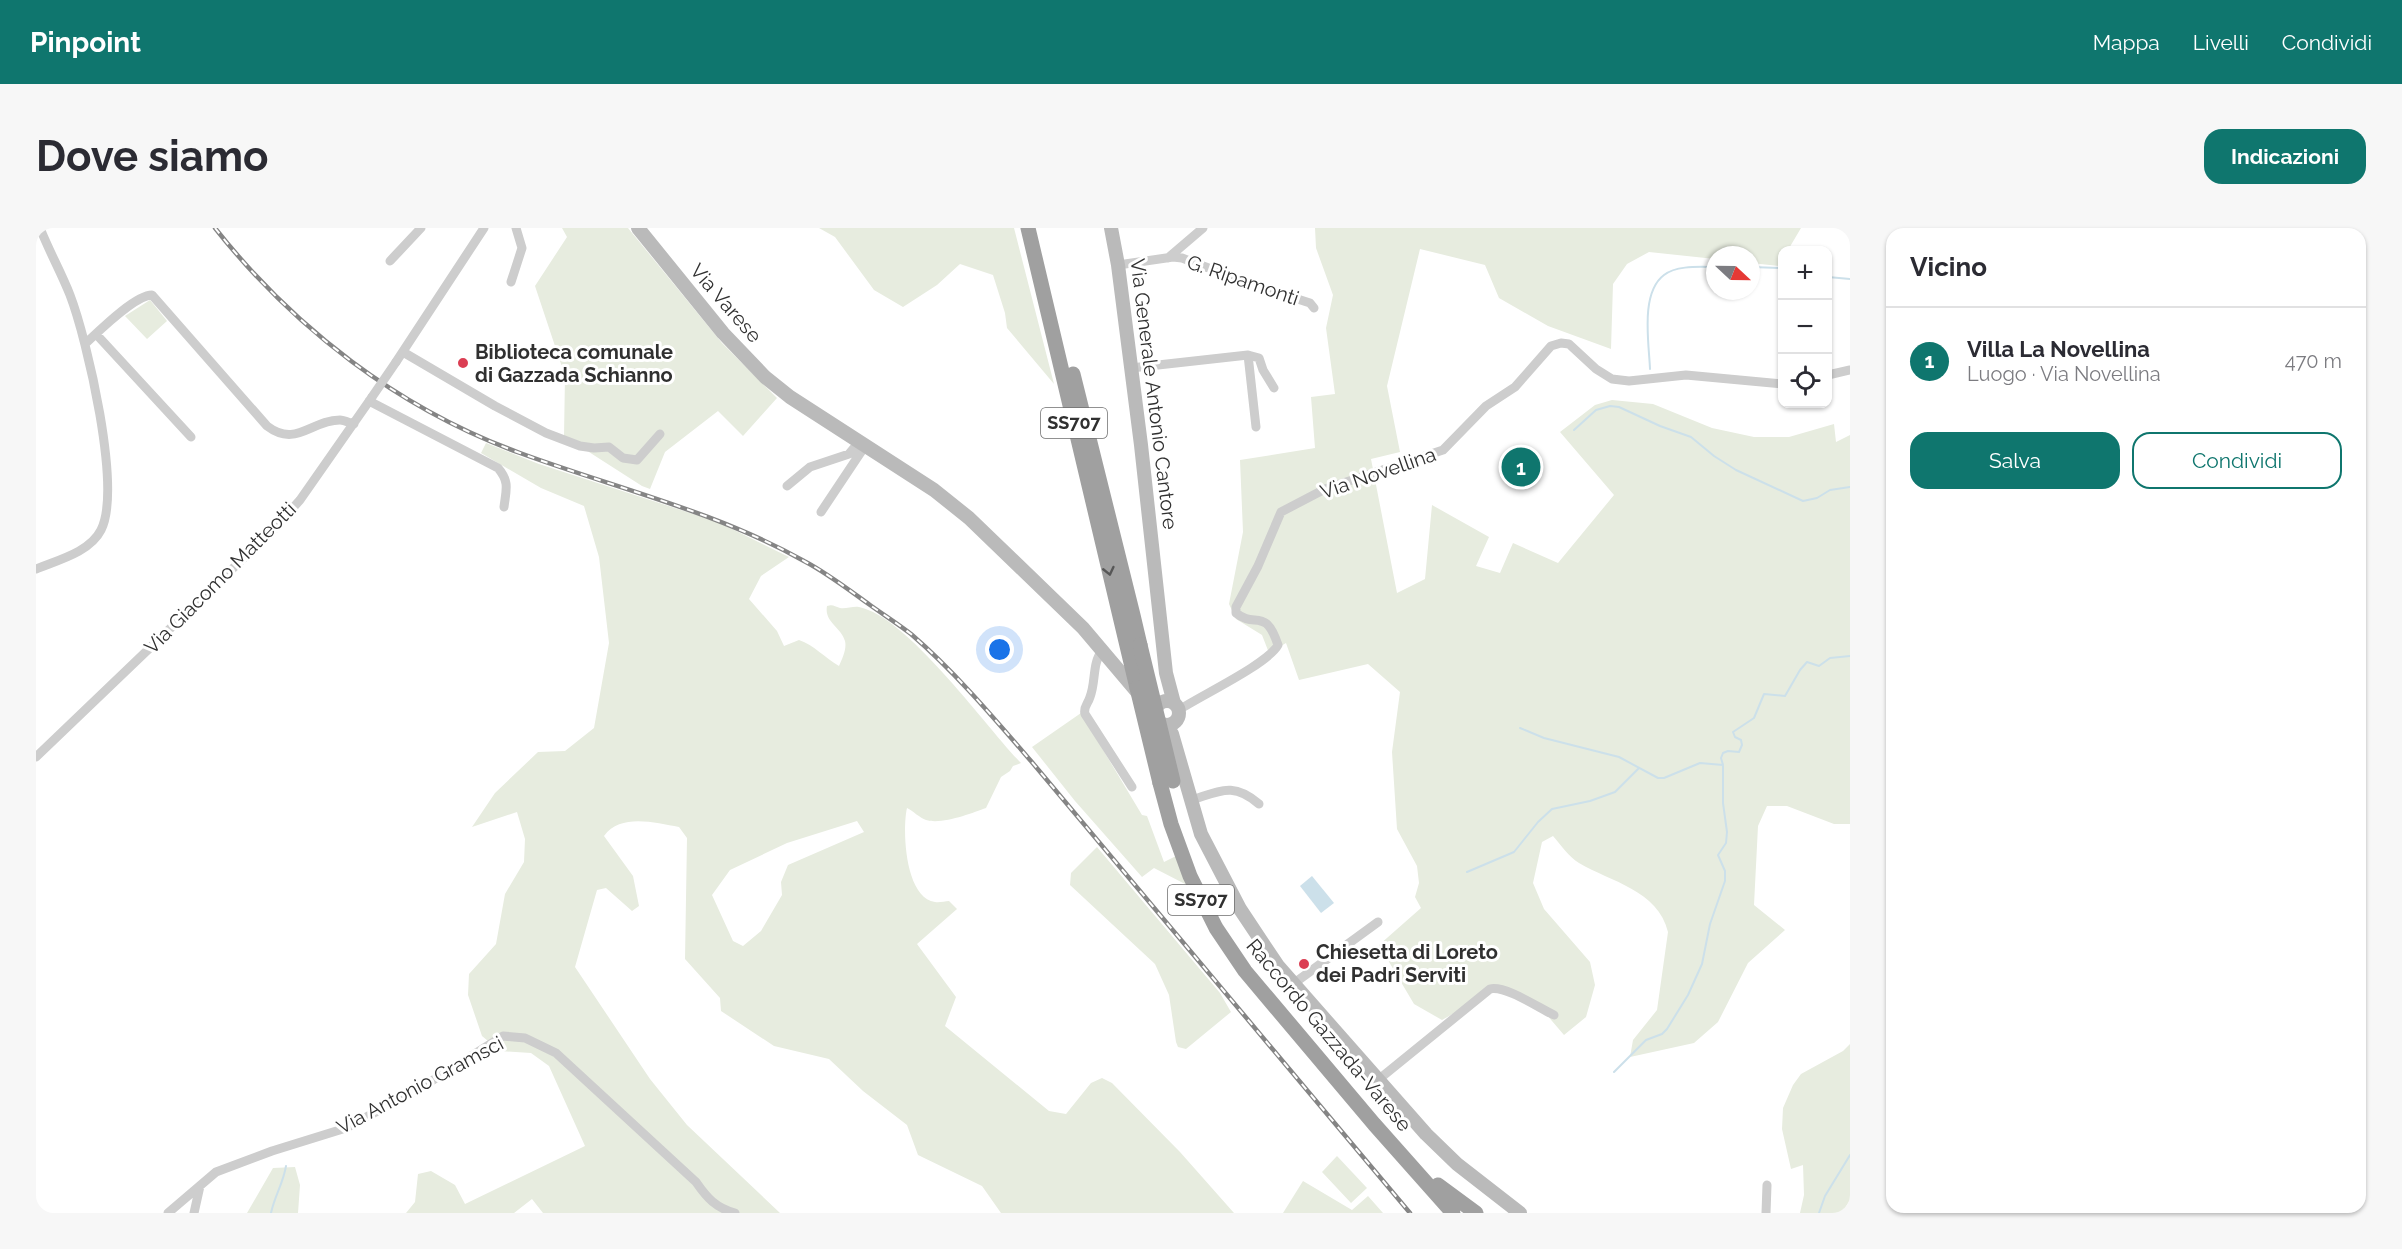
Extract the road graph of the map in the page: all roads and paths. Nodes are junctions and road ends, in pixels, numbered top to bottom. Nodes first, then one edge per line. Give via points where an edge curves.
1 (40, 228) edge
2 (421, 228) edge
3 (484, 228) edge
4 (516, 228) edge
5 (638, 228) edge
6 (1028, 228) edge
7 (1037, 228) edge
8 (1111, 228) edge
9 (1203, 228) edge
10 (1168, 258) junction
11 (390, 261) dead end
12 (1118, 265) junction
13 (511, 282) dead end
14 (1314, 309) dead end
15 (96, 334) junction
16 (85, 344) junction
17 (403, 352) junction
18 (1248, 355) junction
19 (1131, 368) junction
20 (1850, 370) edge
21 (1832, 374) edge
22 (1778, 384) edge
23 (1274, 388) dead end
24 (371, 399) junction
25 (354, 424) junction
26 (1256, 427) dead end
27 (660, 434) dead end
28 (191, 437) dead end
29 (862, 444) junction
30 (787, 486) dead end
31 (504, 507) dead end
32 (821, 512) dead end
33 (36, 569) edge
34 (1127, 616) junction
35 (1140, 645) junction
36 (1102, 651) junction
37 (1136, 689) junction
38 (1167, 715) junction
39 (36, 757) edge
40 (1166, 782) junction
41 (1132, 787) dead end
42 (1191, 800) junction
43 (1259, 804) dead end
44 (1378, 922) dead end
45 (1293, 984) junction
46 (1554, 1016) dead end
47 (1378, 1080) junction
48 (1767, 1185) dead end
49 (200, 1186) junction
50 (183, 1200) junction
51 (1449, 1204) edge
52 (168, 1213) edge
53 (189, 1213) edge
54 (195, 1213) edge
55 (735, 1213) edge
56 (1471, 1213) edge
57 (1476, 1213) edge
58 (1520, 1213) edge
59 (1766, 1213) edge

1 - 16 street via 69,294
2 - 11 street
3 - 17 street, Via Giacomo Matteotti
4 - 13 street via 522,248
5 - 29 main road, Via Varese via 723,333 765,377
6 -> 34 highway, Raccordo Gazzada-Varese / SS707
7 - 34 highway, Raccordo Gazzada-Varese / SS707
8 - 12 main road, Via Generale Antonio Cantore
9 - 10 street, G. Ripamonti
10 - 12 street, G. Ripamonti
10 - 14 street, G. Ripamonti via 1182,258 1310,303
12 - 19 main road, Via Generale Antonio Cantore
15 - 16 street
15 - 25 street via 144,295 152,295 276,433 295,435 341,420
15 - 28 street
16 - 33 street via 98,397 106,471 102,529 90,545
17 - 24 street, Via Giacomo Matteotti, bridge
17 - 27 street via 495,406 580,446 609,447 623,458 637,460
18 - 19 street
18 - 23 street via 1259,358
18 - 26 street
19 - 38 main road, Via Generale Antonio Cantore via 1167,673
20 - 21 street
22 - 38 street, Via Novellina via 1686,375 1612,379 1569,344 1551,346 1515,387 1486,406 1443,450 1325,489 1281,512 1236,607 1240,616 1267,623 1273,630 1276,650
24 - 25 street, Via Giacomo Matteotti
24 - 31 street via 498,468 507,483
25 - 39 street, Via Giacomo Matteotti via 300,500 274,529
29 - 30 street via 849,454 810,468
29 - 32 street
29 - 36 main road, Via Varese via 934,490 969,518
34 - 35 highway, Raccordo Gazzada-Varese / SS707
34 - 37 highway, Raccordo Gazzada-Varese / SS707
35 - 37 highway, Raccordo Gazzada-Varese / SS707, bridge
35 - 40 highway, Raccordo Gazzada-Varese / SS707, bridge
36 - 37 main road, Via Varese
36 - 41 street via 1096,658 1094,687 1085,714
37 - 38 main road, Via Varese
37 - 40 highway, Raccordo Gazzada-Varese / SS707, bridge
38 - 42 main road, Via Generale Antonio Cantore
40 - 51 highway, Raccordo Gazzada-Varese / SS707 via 1180,850 1216,928 1270,1002 1374,1124
42 - 43 street via 1235,789
42 - 45 main road, Via Generale Antonio Cantore via 1201,834 1240,909
44 - 45 street
45 - 47 main road, Via Generale Antonio Cantore
46 - 47 street via 1506,991 1490,989
47 - 58 main road, Via Generale Antonio Cantore via 1457,1164
48 - 59 street
49 - 50 street, Via Antonio Gramsci
49 - 54 street
49 - 55 street, Via Antonio Gramsci via 216,1172 346,1128 422,1087 503,1036 525,1038 556,1053 696,1182 707,1199 722,1210
50 - 52 street, Via Antonio Gramsci
50 - 53 street
51 - 56 highway
51 - 57 highway, Raccordo Gazzada-Varese / SS707

